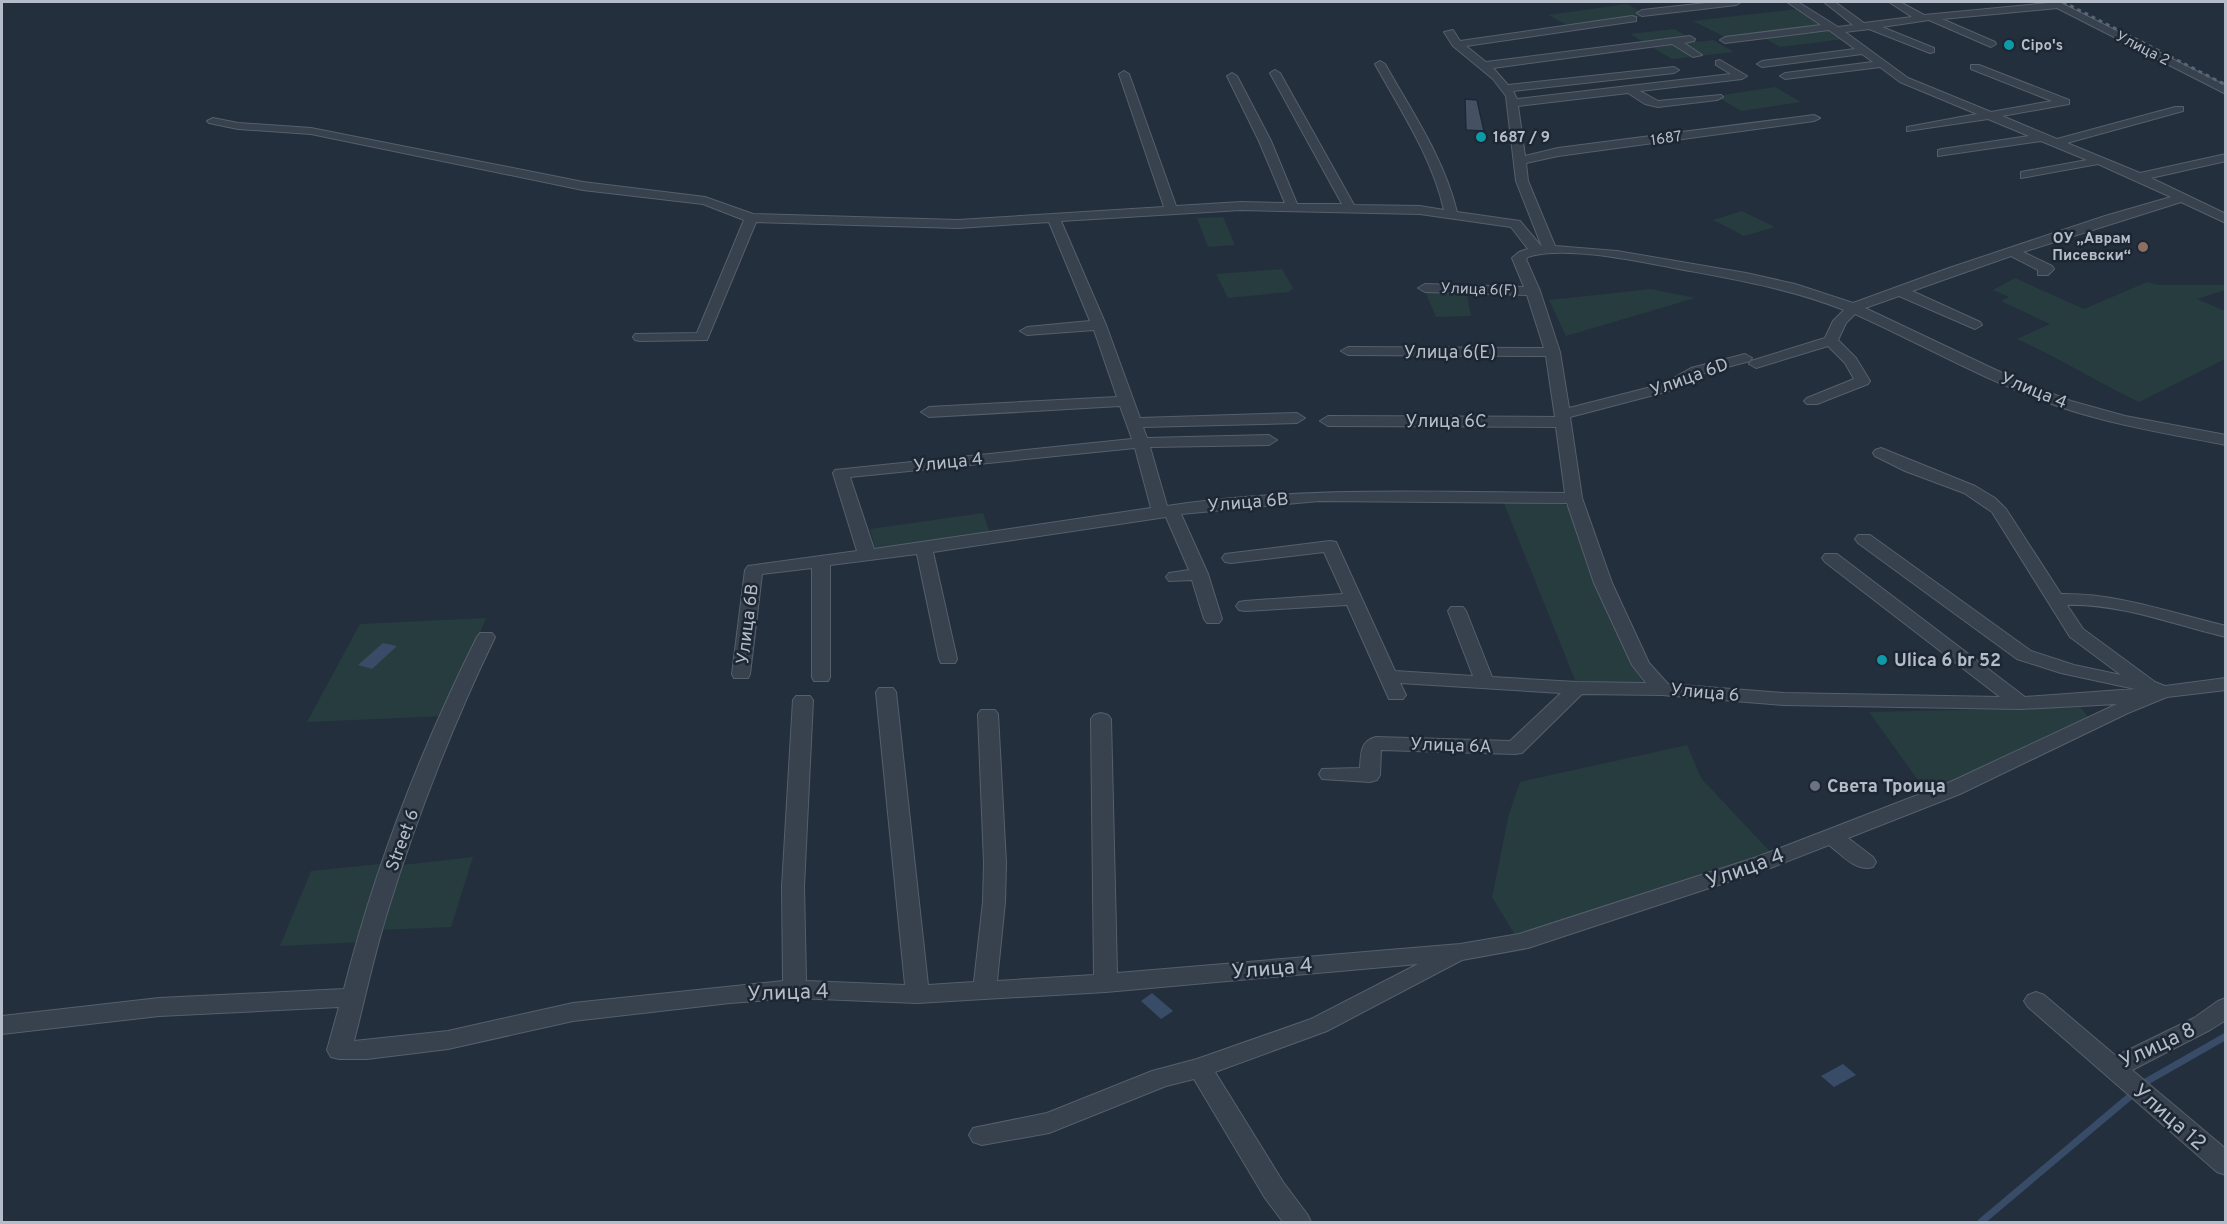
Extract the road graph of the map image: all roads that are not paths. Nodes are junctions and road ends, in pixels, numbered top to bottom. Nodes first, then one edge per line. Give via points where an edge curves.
1 (1736, 2) edge
2 (1792, 2) edge
3 (1829, 2) edge
4 (1894, 2) edge
5 (2056, 3) edge
6 (1642, 13) dead end
7 (1926, 17) junction
8 (1632, 19) dead end
9 (1865, 25) junction
10 (1832, 28) junction
11 (1449, 32) dead end
12 (1690, 39) dead end
13 (1725, 40) dead end
14 (1673, 41) junction
15 (1456, 44) junction
16 (1990, 44) dead end
17 (1930, 50) dead end
18 (1864, 51) junction
19 (1697, 55) dead end
20 (1720, 63) dead end
21 (1380, 64) dead end
22 (1762, 64) dead end
23 (1881, 64) junction
24 (1483, 66) junction
25 (1975, 67) dead end
26 (1674, 70) dead end
27 (1275, 72) dead end
28 (1124, 74) dead end
29 (1232, 76) dead end
30 (1785, 76) dead end
31 (1507, 88) junction
32 (1630, 89) junction
33 (2226, 91) edge
34 (1717, 97) dead end
35 (1512, 103) junction
36 (2179, 109) dead end
37 (1994, 116) junction
38 (1814, 118) dead end
39 (213, 121) dead end
40 (1911, 129) dead end
41 (2043, 137) junction
42 (2055, 143) junction
43 (1942, 153) dead end
44 (2226, 157) edge
45 (2098, 160) junction
46 (1518, 161) junction
47 (2025, 175) dead end
48 (2139, 177) junction
49 (2182, 198) junction
50 (1293, 208) junction
51 (1350, 208) junction
52 (1172, 212) junction
53 (1451, 215) junction
54 (1053, 217) junction
55 (751, 218) junction
56 (2226, 219) edge
57 (1543, 251) junction
58 (2012, 252) junction
59 (2043, 272) dead end
60 (1425, 288) dead end
61 (1533, 291) junction
62 (1900, 291) junction
63 (1854, 308) junction
64 (1975, 325) dead end
65 (1099, 326) junction
66 (1027, 331) dead end
67 (640, 337) dead end
68 (1831, 341) junction
69 (1348, 351) dead end
70 (1553, 352) junction
71 (1124, 401) junction
72 (1812, 401) dead end
73 (929, 412) dead end
74 (1298, 418) dead end
75 (1563, 418) junction
76 (1329, 421) dead end
77 (1133, 423) junction
78 (1269, 440) dead end
79 (2226, 440) edge
80 (1141, 443) junction
81 (1881, 453) dead end
82 (1574, 498) junction
83 (1166, 511) junction
84 (1864, 539) dead end
85 (924, 548) junction
86 (867, 555) junction
87 (1231, 558) dead end
88 (1831, 558) dead end
89 (821, 562) junction
90 (1198, 574) junction
91 (1175, 577) dead end
92 (1353, 599) junction
93 (2056, 600) junction
94 (1245, 606) dead end
95 (1457, 611) dead end
96 (1213, 619) dead end
97 (2226, 632) edge
98 (486, 637) dead end
99 (948, 659) dead end
100 (741, 674) dead end
101 (1389, 676) junction
102 (821, 677) dead end
103 (1485, 682) junction
104 (2226, 684) edge
105 (1577, 688) junction
106 (1662, 689) junction
107 (2155, 689) junction
108 (886, 692) dead end
109 (1396, 694) dead end
110 (803, 700) dead end
111 (2021, 703) junction
112 (988, 714) dead end
113 (1101, 719) dead end
114 (1329, 774) dead end
115 (1831, 836) junction
116 (1865, 862) dead end
117 (1460, 952) junction
118 (1106, 983) junction
119 (795, 989) junction
120 (985, 990) junction
121 (917, 994) junction
122 (354, 997) junction
123 (2036, 1001) dead end
124 (2226, 1007) edge
125 (2, 1025) edge
126 (339, 1050) joint
127 (1200, 1068) junction
128 (2114, 1068) junction
129 (982, 1135) dead end
130 (2226, 1165) edge
131 (1298, 1222) edge

1 - 6 street
2 - 10 street
3 - 9 street
4 - 7 street
5 - 7 street, Улица 2
5 - 33 street, Улица 2
7 - 9 street, Улица 2
7 - 16 street
8 - 15 street
9 - 10 street, Улица 2
9 - 17 street
10 - 13 street, Улица 2
10 - 18 street
11 - 15 street
12 - 14 street
14 - 19 street
14 - 24 street
15 - 24 street
18 - 22 street
18 - 23 street
20 - 32 street via 1742,76
21 - 53 street via 1430,153 1444,184
23 - 30 street
23 - 37 street via 1904,80
24 - 31 street
25 - 37 street via 2065,102
26 - 31 street
27 - 51 street
28 - 52 street
29 - 50 street
31 - 35 street
32 - 34 street via 1658,104
32 - 35 street
35 - 46 street
36 - 42 street
37 - 40 street
37 - 41 street
38 - 46 street, 1687 via 1558,152
39 - 55 street via 311,131 584,186 705,201
41 - 42 street
41 - 43 street
42 - 45 street
44 - 48 street
45 - 47 street
45 - 48 street
46 - 57 street
48 - 49 street
49 - 56 street
49 - 58 street
50 - 51 street
50 - 52 street via 1241,206
51 - 53 street
52 - 54 street
53 - 57 street via 1515,224
54 - 55 street via 958,224
54 - 65 street
55 - 67 street via 702,338
57 - 61 street, Улица 6 via 1528,251 1520,258
57 - 63 street, Улица 4 via 1603,253 1733,273
58 - 59 street via 2047,269
58 - 62 street
60 - 61 street, Улица 6(F)
61 - 70 street, Улица 6
62 - 63 street
62 - 64 street
63 - 68 street via 1840,321
63 - 79 street, Улица 4 via 2028,390 2067,404 2158,428
65 - 66 street
65 - 71 street
68 - 72 street via 1851,361 1863,381
68 - 75 street, Улица 6D via 1696,371 1668,387
69 - 70 street, Улица 6(E)
70 - 75 street, Улица 6
71 - 73 street
71 - 77 street
74 - 77 street
75 - 76 street, Улица 6C
75 - 82 street, Улица 6
77 - 80 street
78 - 80 street, Улица 4
80 - 83 street
80 - 86 street, Улица 4 via 841,473
81 - 93 street via 1964,486 1990,501
82 - 83 street, Улица 6B via 1319,496
82 - 106 street, Улица 6 via 1608,593 1641,665
83 - 85 street, Улица 6B
83 - 90 street
84 - 107 street via 2024,655 2053,666
85 - 86 street, Улица 6B
85 - 99 street
86 - 89 street, Улица 6B
87 - 92 street via 1330,546
88 - 111 street
89 - 100 street, Улица 6B via 754,570
89 - 102 street
90 - 91 street
90 - 96 street
92 - 94 street
92 - 101 street
93 - 97 street via 2085,598 2113,603
93 - 107 street via 2076,633
95 - 103 street
98 - 122 street, Street 6 via 407,824
101 - 103 street
101 - 109 street
103 - 105 street
104 - 107 street, Улица 6
105 - 106 street
105 - 114 street, Улица 6A via 1515,748 1377,743 1371,748 1370,775
106 - 111 street, Улица 6 via 1784,699
107 - 111 street, Улица 6 via 2087,700
107 - 115 street, Улица 4 via 1953,789
108 - 121 street
110 - 119 street via 793,886
112 - 120 street via 995,862
113 - 118 street
115 - 116 street
115 - 117 street, Улица 4 via 1595,920 1520,942
117 - 118 street, Улица 4
117 - 127 street via 1319,1025
118 - 120 street, Улица 4
119 - 121 street, Улица 4
119 - 126 street, Улица 4 via 573,1012 447,1040
120 - 121 street, Улица 4
122 - 125 street via 159,1007
122 - 126 street, Street 6
123 - 128 street, Улица 8
124 - 128 street, Улица 8 via 2202,1024
127 - 129 street via 1161,1078 1049,1123
127 - 131 street via 1274,1190
128 - 130 street, Улица 12

